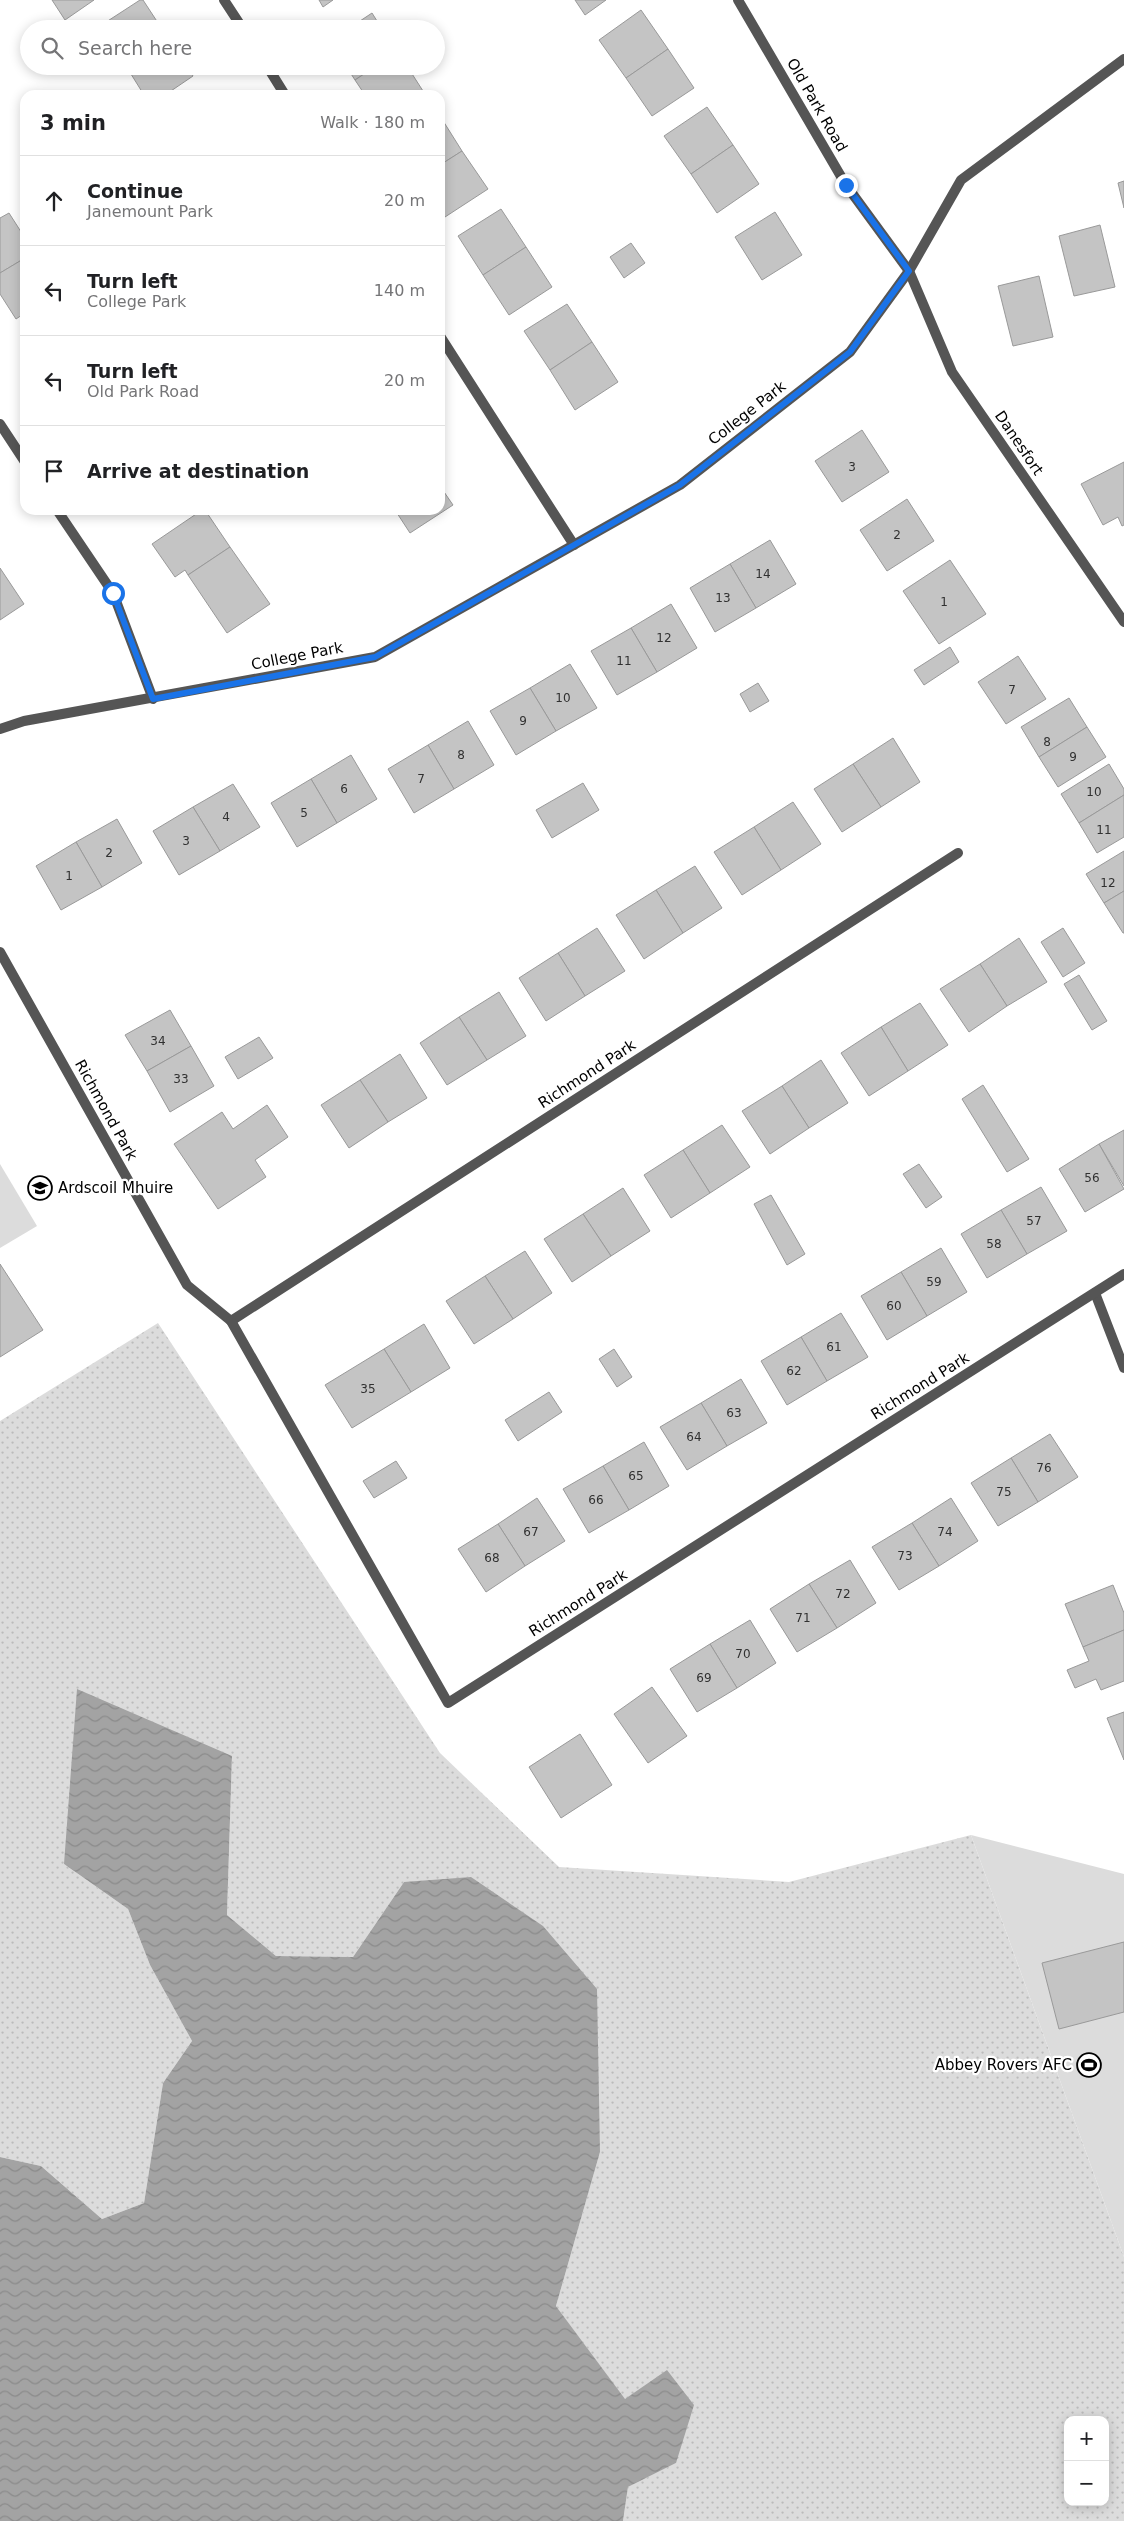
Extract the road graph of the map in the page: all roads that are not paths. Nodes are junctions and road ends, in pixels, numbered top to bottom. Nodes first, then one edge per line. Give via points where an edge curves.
1 (224, 0) edge
2 (738, 0) edge
3 (237, 20) edge
4 (1124, 59) edge
5 (273, 75) edge
6 (282, 90) edge
7 (909, 271) junction
8 (445, 344) edge
9 (0, 424) edge
10 (20, 454) edge
11 (60, 515) edge
12 (574, 545) junction
13 (1124, 622) edge
14 (153, 699) junction
15 (0, 729) edge
16 (958, 853) dead end
17 (0, 952) edge
18 (1124, 1274) edge
19 (1095, 1293) junction
20 (231, 1321) junction
21 (1124, 1368) edge

1 - 3 street
2 - 7 street, Old Park Road via 846,185
4 - 7 street, College Park via 960,180
5 - 6 street
7 - 12 street, College Park via 850,352 680,485
7 - 13 street, Danesfort via 952,372
8 - 12 street
9 - 10 street
11 - 14 street via 113,593
12 - 14 street, College Park via 375,657
14 - 15 street, College Park via 24,721
16 - 20 street, Richmond Park
17 - 20 street, Richmond Park via 187,1285
18 - 19 street, Richmond Park
19 - 20 street, Richmond Park via 448,1703
19 - 21 street

